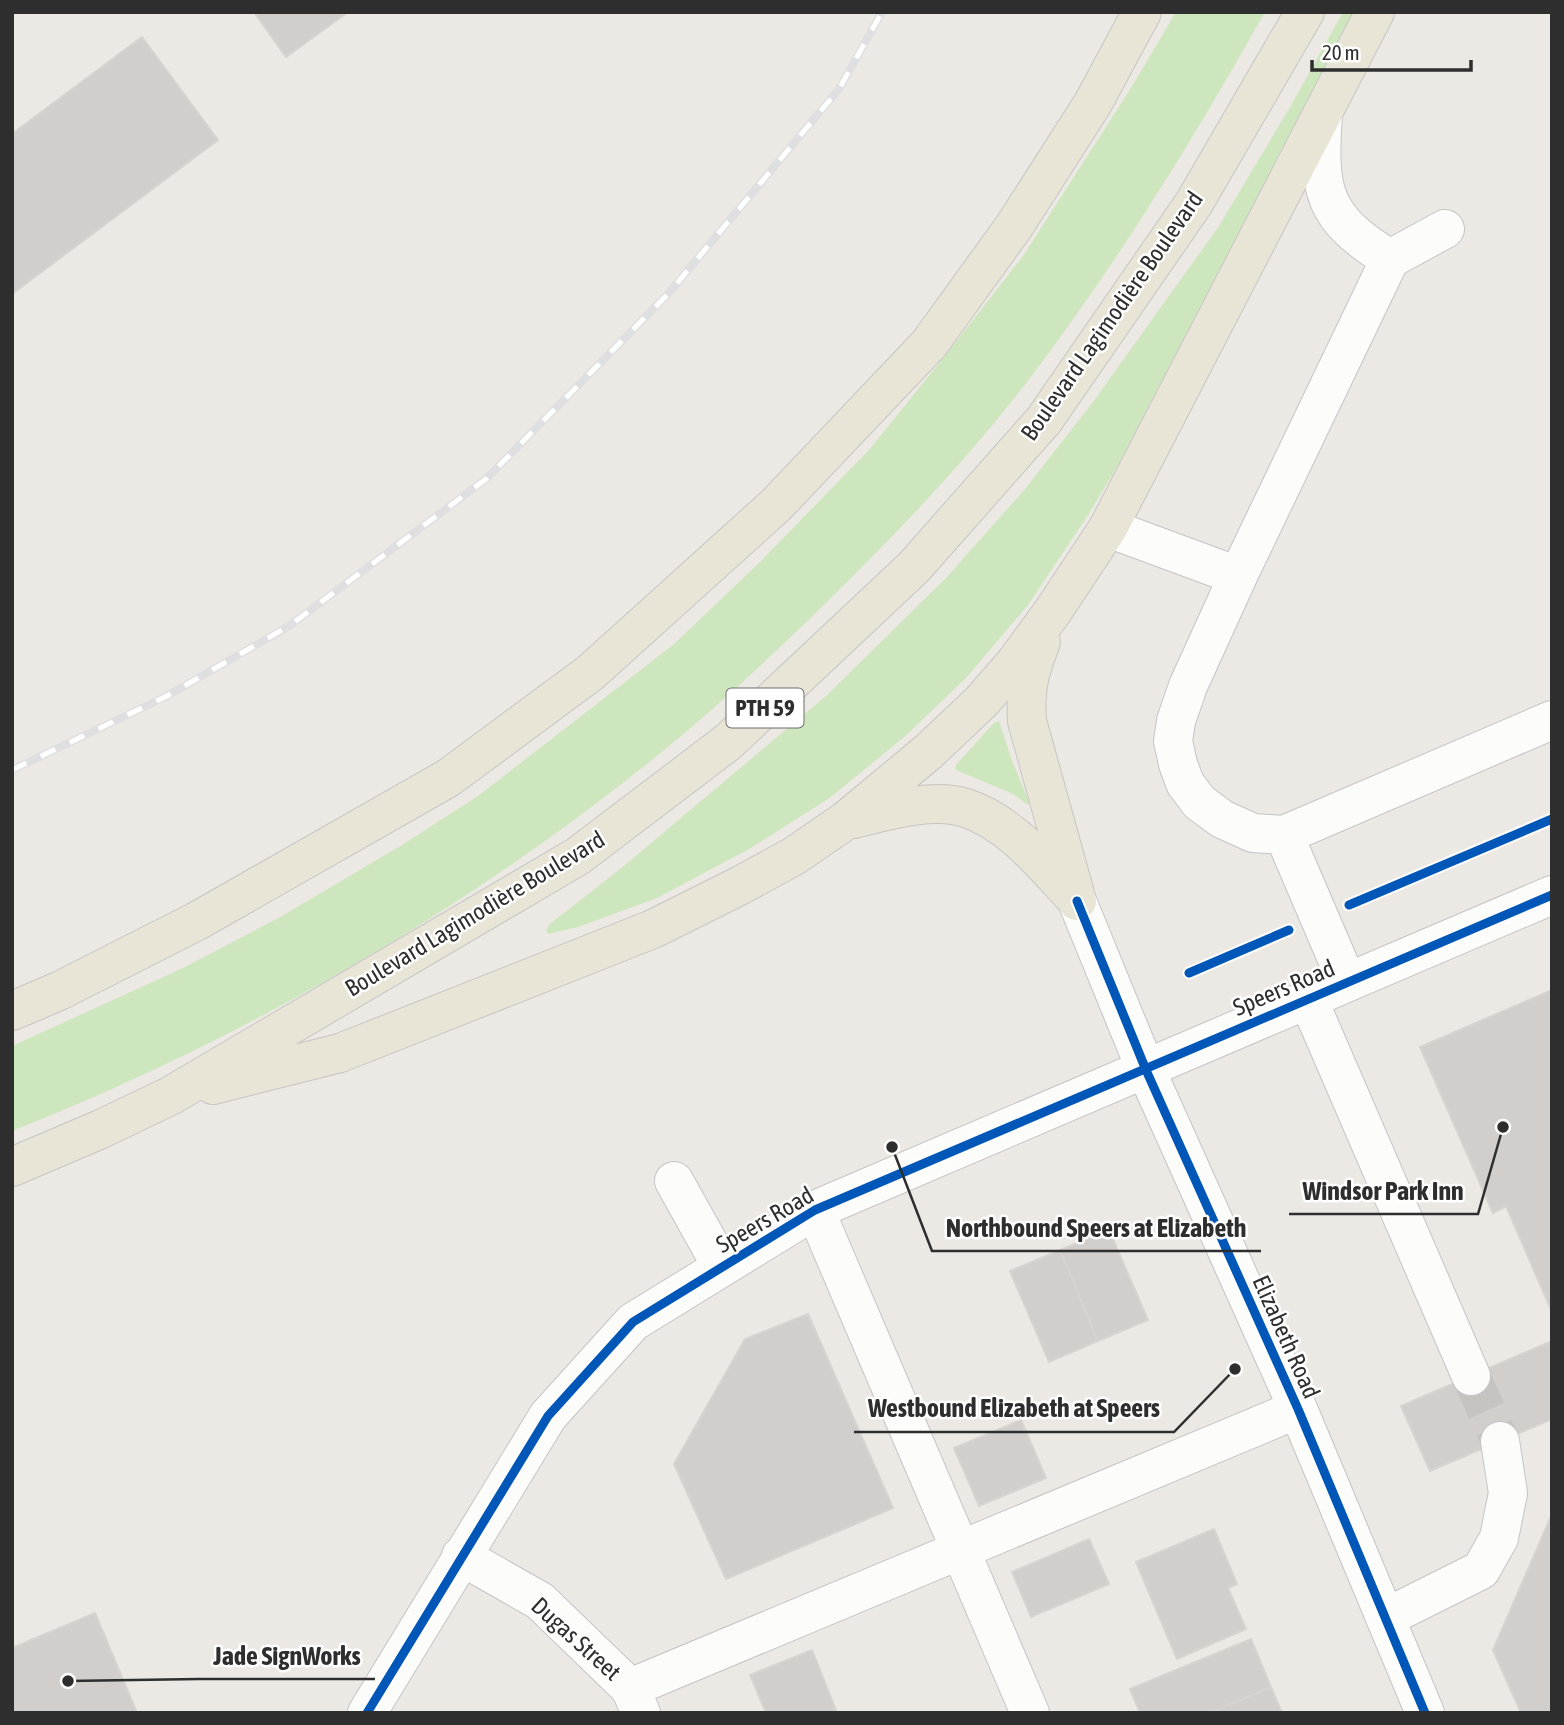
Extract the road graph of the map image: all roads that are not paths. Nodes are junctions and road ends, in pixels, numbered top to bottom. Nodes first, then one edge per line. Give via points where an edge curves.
1 (1142, 12) edge
2 (1305, 12) edge
3 (1375, 12) edge
4 (1323, 113) junction
5 (1445, 229) dead end
6 (1390, 259) junction
7 (1108, 528) junction
8 (1238, 576) junction
9 (1054, 611) junction
10 (1552, 720) edge
11 (845, 821) junction
12 (1284, 835) junction
13 (1552, 895) edge
14 (1077, 901) junction
15 (1347, 982) junction
16 (1308, 999) junction
17 (12, 1011) edge
18 (1146, 1070) junction
19 (170, 1096) junction
20 (12, 1167) edge
21 (674, 1181) dead end
22 (815, 1210) junction
23 (722, 1266) junction
24 (1471, 1376) tunnel mouth
25 (1298, 1409) junction
26 (1500, 1441) tunnel mouth
27 (961, 1550) junction
28 (461, 1556) junction
29 (1385, 1618) junction
30 (636, 1700) edge
31 (367, 1713) edge
32 (1030, 1713) edge
33 (1425, 1713) edge

1 - 17 main road via 1093,103 1029,203 929,344 776,505 600,664 448,778 197,921
2 - 19 main road, Boulevard Lagimodière Boulevard / PTH 59 via 1194,203 1044,420 914,568 729,743 578,856
3 - 4 main road
4 - 6 street via 1321,174 1328,199 1340,221
4 - 7 main road
5 - 6 street
6 - 8 street
7 - 8 street
7 - 9 main road
8 - 12 street via 1188,686 1173,741 1185,783 1199,802 1253,833
9 - 11 main road via 981,702
9 - 14 main road via 1029,674 1027,721
10 - 12 street
11 - 14 main road via 900,807 965,808 999,825 1034,854
11 - 19 main road via 741,886 653,929 340,1053
12 - 15 street
13 - 15 street, Speers Road
14 - 18 street, Elizabeth Road
15 - 16 street, Speers Road
16 - 18 street, Speers Road
16 - 24 street
18 - 22 street, Speers Road
18 - 25 street, Elizabeth Road
19 - 20 main road, Boulevard Lagimodière Boulevard / PTH 59
21 - 23 street
22 - 23 street, Speers Road
22 - 27 street
23 - 28 street, Speers Road via 633,1322 548,1416
25 - 27 street
25 - 29 street, Elizabeth Road
26 - 29 street via 1508,1493 1499,1538 1481,1570
27 - 30 street
27 - 32 street
28 - 30 street, Dugas Street via 540,1601
28 - 31 street, Speers Road
29 - 33 street, Elizabeth Road

